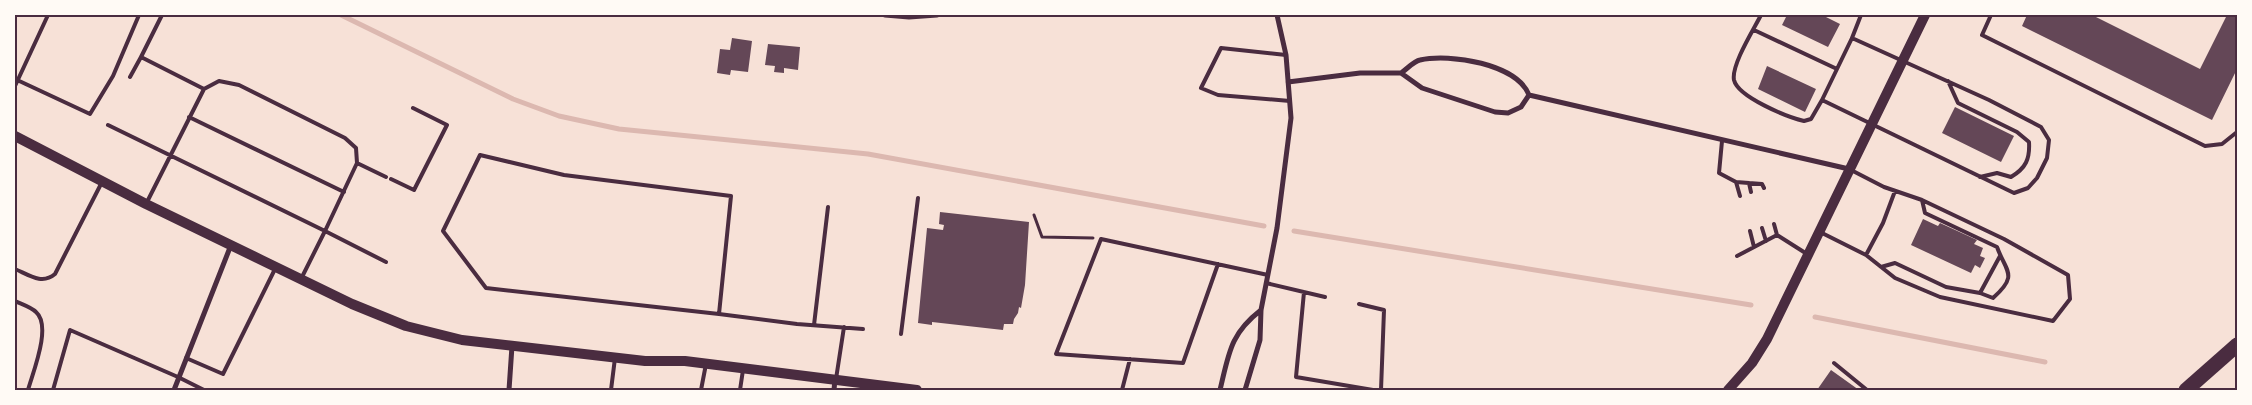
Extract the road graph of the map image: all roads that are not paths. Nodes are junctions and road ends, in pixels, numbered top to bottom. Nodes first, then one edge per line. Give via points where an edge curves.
1 (48, 15) edge
2 (139, 15) edge
3 (162, 15) edge
4 (885, 15) edge
5 (938, 15) edge
6 (1277, 15) edge
7 (1761, 15) edge
8 (1861, 15) edge
9 (1925, 15) edge
10 (1992, 15) edge
11 (1754, 30) junction
12 (1852, 38) junction
13 (1286, 55) junction
14 (141, 57) junction
15 (1901, 62) junction
16 (1837, 69) junction
17 (1401, 73) junction
18 (130, 77) dead end
19 (17, 80) edge
20 (1948, 81) junction
21 (1288, 82) junction
22 (15, 86) edge
23 (204, 89) junction
24 (1529, 95) junction
25 (1822, 100) junction
26 (1290, 101) junction
27 (413, 108) dead end
28 (189, 116) junction
29 (1871, 123) junction
30 (108, 125) dead end
31 (2237, 132) edge
32 (15, 136) edge
33 (1722, 140) junction
34 (169, 156) junction
35 (357, 162) junction
36 (1849, 169) junction
37 (386, 176) dead end
38 (1980, 177) junction
39 (391, 179) dead end
40 (103, 182) junction
41 (1736, 182) junction
42 (1748, 183) junction
43 (1764, 188) dead end
44 (1895, 191) junction
45 (344, 192) junction
46 (1751, 192) dead end
47 (1740, 196) dead end
48 (918, 198) dead end
49 (1922, 200) junction
50 (146, 204) junction
51 (828, 207) dead end
52 (1774, 224) dead end
53 (1762, 228) dead end
54 (325, 231) junction
55 (1750, 231) dead end
56 (1819, 231) junction
57 (1777, 235) junction
58 (1766, 241) junction
59 (230, 245) junction
60 (1754, 247) junction
61 (1807, 255) junction
62 (1866, 255) junction
63 (1737, 256) dead end
64 (2000, 256) junction
65 (386, 262) dead end
66 (1218, 264) junction
67 (276, 267) junction
68 (1881, 267) junction
69 (15, 269) edge
70 (1268, 274) junction
71 (301, 279) junction
72 (1266, 284) junction
73 (1304, 292) junction
74 (1980, 293) junction
75 (1325, 297) dead end
76 (15, 301) edge
77 (1359, 304) dead end
78 (1261, 310) junction
79 (719, 314) junction
80 (814, 325) junction
81 (844, 327) junction
82 (862, 329) dead end
83 (2237, 332) edge
84 (901, 334) dead end
85 (2237, 345) edge
86 (512, 346) junction
87 (186, 358) junction
88 (615, 358) junction
89 (1130, 359) junction
90 (1834, 363) dead end
91 (706, 364) junction
92 (743, 368) junction
93 (2208, 372) junction
94 (178, 377) junction
95 (836, 379) junction
96 (28, 390) edge
97 (53, 390) edge
98 (174, 390) edge
99 (204, 390) edge
100 (509, 390) edge
101 (611, 390) edge
102 (701, 390) edge
103 (740, 390) edge
104 (834, 390) edge
105 (917, 390) edge
106 (1122, 390) edge
107 (1220, 390) edge
108 (1245, 390) edge
109 (1373, 390) edge
110 (1381, 390) edge
111 (1728, 390) edge
112 (1867, 390) edge
113 (2186, 390) edge

1 - 19 lane
2 - 19 lane via 113,76 90,114
3 - 14 lane
4 - 5 street
6 - 13 street
7 - 11 lane
8 - 12 lane
9 - 15 main road
10 - 31 lane via 1982,35 2205,146 2222,144
11 - 16 lane
11 - 25 lane via 1735,69 1734,81 1741,90 1770,108 1804,121 1811,118
12 - 15 lane
12 - 16 lane
13 - 21 street
13 - 26 lane via 1221,48 1201,88 1218,95
14 - 18 lane
14 - 23 lane
15 - 20 lane
15 - 29 main road
16 - 25 lane
17 - 21 street via 1360,73
17 - 24 street via 1422,88 1495,112 1508,113 1521,107
17 - 24 street via 1419,60 1448,58 1484,64 1515,76
19 - 22 lane
20 - 38 lane via 1958,103 2017,132 2029,142 2030,158 2021,171 2011,177 1997,173
20 - 38 lane via 2041,127 2049,140 2047,158 2028,188 2014,193
21 - 26 street
23 - 28 lane
23 - 35 lane via 219,81 239,85 345,138 356,148
24 - 33 street
25 - 29 lane
26 - 70 street via 1291,118
27 - 39 lane via 447,125 414,190
28 - 34 lane
28 - 45 lane
29 - 36 main road
29 - 38 lane
30 - 34 lane
32 - 40 main road
33 - 36 street
33 - 41 lane via 1718,172
34 - 50 lane
34 - 54 lane
35 - 37 lane
35 - 45 lane
36 - 44 lane
36 - 56 main road
40 - 50 main road
40 - 69 lane via 55,274 43,280
41 - 42 lane
41 - 47 lane
42 - 43 lane via 1762,184
42 - 46 lane
44 - 49 lane
44 - 62 lane
45 - 54 lane
48 - 84 lane
49 - 64 lane via 1925,213 1997,247
49 - 68 lane via 2068,276 2070,299 2053,321 1940,297 1895,278
50 - 59 main road
51 - 80 lane
52 - 57 lane
53 - 58 lane
54 - 65 lane
54 - 71 lane
55 - 60 lane
56 - 61 main road
56 - 62 lane
57 - 58 lane
57 - 61 lane
58 - 60 lane
59 - 67 main road
59 - 87 street
60 - 63 lane
61 - 111 main road via 1767,339 1752,363
62 - 68 lane
64 - 74 lane
64 - 74 lane via 2008,272 2005,287 1992,298
66 - 70 lane
66 - 89 lane via 1183,363
66 - 89 lane via 1101,239 1056,354
67 - 71 main road
67 - 87 lane via 223,374
68 - 74 lane via 1895,263 1946,287
70 - 72 street
71 - 86 main road via 406,326 462,340
72 - 73 lane
72 - 78 street
73 - 75 lane
73 - 109 lane via 1296,377
76 - 96 lane via 36,312 42,320 41,343
77 - 110 lane via 1384,310
78 - 107 street via 1245,322 1236,335
78 - 108 street via 1260,340
79 - 79 lane via 731,196 564,175 480,156 443,231 486,288
79 - 80 lane
80 - 81 lane
81 - 82 lane
81 - 95 lane
83 - 93 highway
85 - 93 highway
86 - 88 main road
86 - 100 street
87 - 94 street
88 - 91 main road
88 - 101 lane
89 - 106 lane
90 - 112 lane
91 - 92 main road
91 - 102 lane
92 - 95 main road
92 - 103 lane
93 - 113 highway
94 - 97 lane via 70,330
94 - 98 street
94 - 99 lane
95 - 104 street
95 - 105 main road

